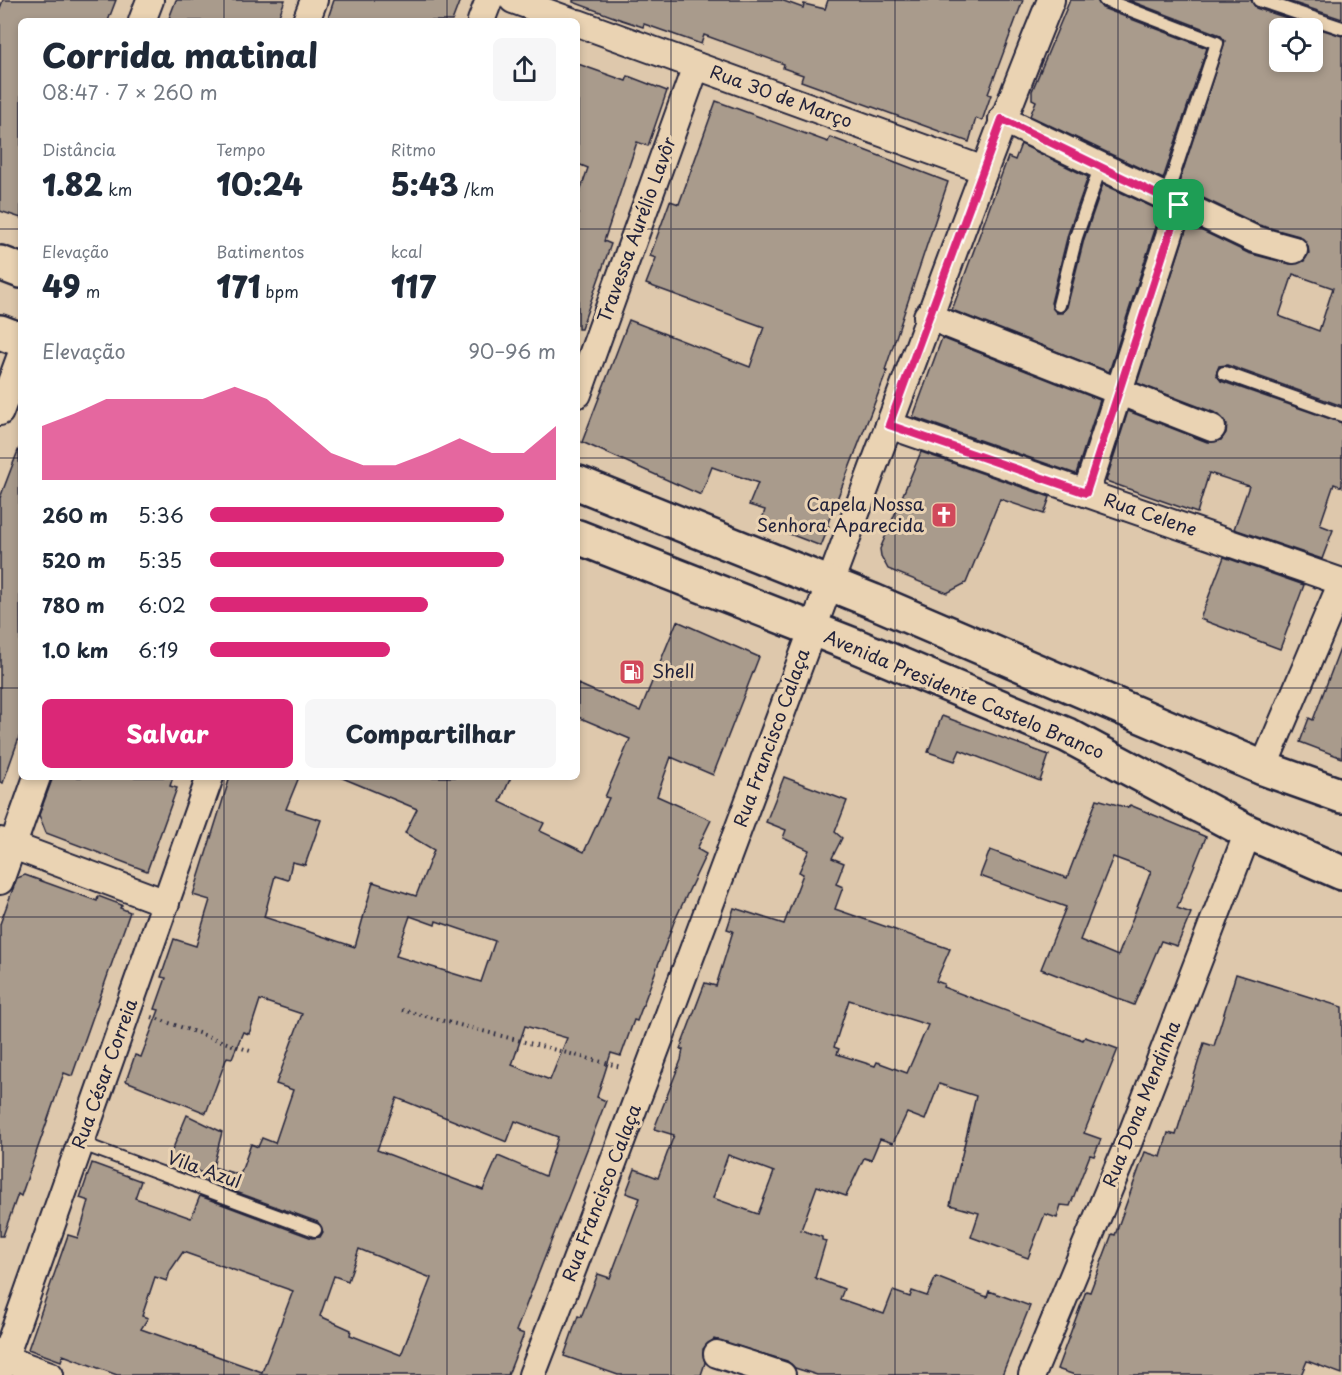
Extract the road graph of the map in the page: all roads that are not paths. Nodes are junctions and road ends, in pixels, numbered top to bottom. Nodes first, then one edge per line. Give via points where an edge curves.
1 (150, 0) edge
2 (314, 0) edge
3 (489, 0) edge
4 (513, 0) edge
5 (1051, 0) edge
6 (1105, 0) edge
7 (1259, 0) edge
8 (143, 18) edge
9 (307, 18) edge
10 (482, 18) edge
11 (563, 18) edge
12 (580, 24) edge
13 (1342, 28) edge
14 (696, 66) junction
15 (1002, 119) junction
16 (1101, 165) junction
17 (984, 171) junction
18 (1172, 201) junction
19 (1294, 250) dead end
20 (0, 263) edge
21 (18, 270) edge
22 (1059, 305) dead end
23 (927, 316) junction
24 (0, 332) edge
25 (18, 339) edge
26 (18, 363) edge
27 (1224, 373) dead end
28 (580, 388) edge
29 (1121, 393) junction
30 (0, 412) edge
31 (1342, 416) edge
32 (889, 425) junction
33 (1212, 428) dead end
34 (580, 484) edge
35 (1086, 493) junction
36 (580, 538) edge
37 (1342, 582) edge
38 (828, 583) junction
39 (812, 629) junction
40 (1263, 768) junction
41 (36, 780) edge
42 (209, 780) edge
43 (1342, 796) edge
44 (1248, 832) junction
45 (7, 844) edge
46 (1342, 873) edge
47 (0, 881) edge
48 (166, 903) junction
49 (80, 1143) junction
50 (315, 1230) dead end
51 (717, 1354) dead end
52 (1, 1362) edge
53 (50, 1375) edge
54 (532, 1375) edge
55 (782, 1375) edge
56 (1032, 1375) edge

1 - 8 street
2 - 9 street
3 - 10 street
4 - 11 street
5 - 15 street, Rua Francisco Calaça
6 - 18 lane via 1217,43
7 - 13 lane
12 - 14 street, Rua 30 de Março
14 - 17 street, Rua 30 de Março
14 - 28 street, Travessa Aurélio Lavôr
15 - 16 street
15 - 17 street, Rua Francisco Calaça
16 - 18 street
16 - 22 lane via 1076,237
17 - 23 street, Rua Francisco Calaça
18 - 19 street via 1254,239
18 - 29 street
20 - 21 main road
23 - 29 street
23 - 32 street, Rua Francisco Calaça
24 - 25 main road
26 - 30 street
27 - 31 lane
29 - 33 street
29 - 35 street
32 - 35 street, Rua Celene
32 - 38 street, Rua Francisco Calaça
34 - 38 main road
35 - 37 street, Rua Celene
36 - 39 main road, Avenida Presidente Castelo Branco
37 - 40 street
38 - 39 street, Rua Francisco Calaça
38 - 40 main road
39 - 44 main road, Avenida Presidente Castelo Branco via 1067,735
39 - 54 street, Rua Francisco Calaça
40 - 43 main road
41 - 45 street
42 - 48 street, Rua César Correia
44 - 46 main road, Avenida Presidente Castelo Branco
44 - 56 street, Rua Dona Mendinha via 1129,1141
45 - 47 street
45 - 48 street
48 - 49 street, Rua César Correia
49 - 50 lane, Vila Azul
49 - 52 street, Rua César Correia
51 - 55 street
52 - 53 street

